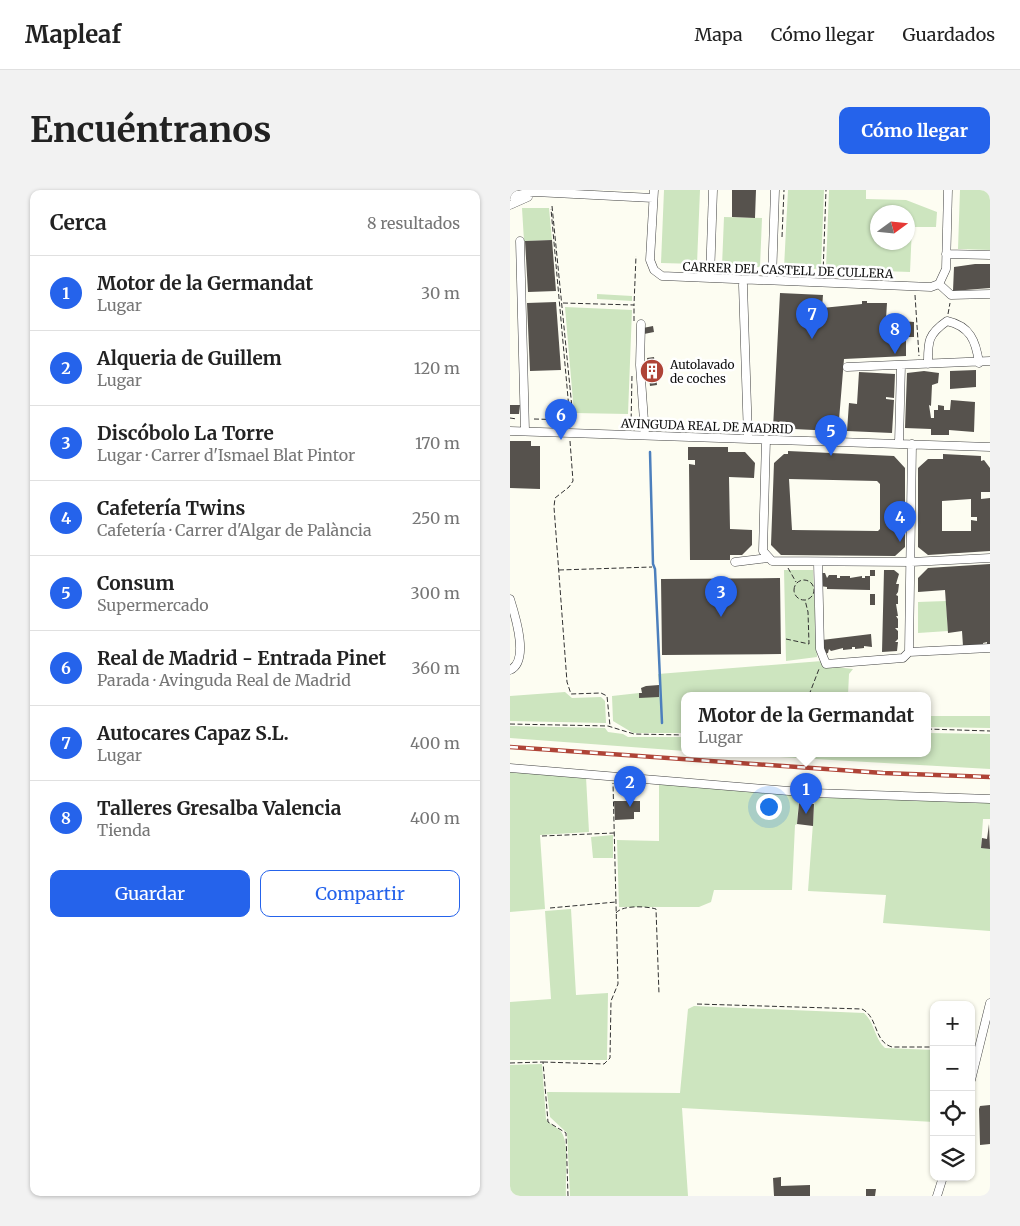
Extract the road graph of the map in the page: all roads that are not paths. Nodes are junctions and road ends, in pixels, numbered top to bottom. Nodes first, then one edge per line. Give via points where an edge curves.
1 (713, 190) edge
2 (775, 190) edge
3 (948, 190) edge
4 (552, 194) junction
5 (653, 194) edge
6 (510, 196) edge
7 (510, 205) edge
8 (520, 241) dead end
9 (946, 254) junction
10 (990, 255) edge
11 (710, 278) junction
12 (772, 280) junction
13 (939, 284) junction
14 (743, 285) dead end
15 (990, 294) edge
16 (641, 324) dead end
17 (990, 361) edge
18 (979, 363) junction
19 (928, 364) junction
20 (901, 365) junction
21 (847, 367) dead end
22 (511, 430) edge
23 (525, 431) junction
24 (645, 435) junction
25 (748, 438) junction
26 (766, 439) junction
27 (899, 443) junction
28 (912, 444) junction
29 (990, 447) edge
30 (768, 558) junction
31 (990, 558) edge
32 (735, 562) dead end
33 (911, 562) junction
34 (818, 563) junction
35 (510, 599) edge
36 (990, 648) edge
37 (909, 652) junction
38 (510, 670) edge
39 (510, 768) edge
40 (990, 799) edge
41 (990, 1003) edge
42 (975, 1064) edge
43 (942, 1181) edge
44 (937, 1196) edge

1 - 11 street
2 - 12 street
3 - 9 street
4 - 5 street
4 - 6 street via 529,192
4 - 7 street via 521,198
5 - 11 street, CARRER DEL CASTELL DE CULLERA via 650,260 654,270 662,276
8 - 23 street
9 - 10 street
9 - 13 street via 946,269
11 - 12 street, CARRER DEL CASTELL DE CULLERA
12 - 13 street, CARRER DEL CASTELL DE CULLERA via 914,287
13 - 15 street via 951,295
14 - 25 street
16 - 24 street
17 - 18 street
18 - 19 street
18 - 19 street via 971,334 958,324 947,321 928,340
19 - 20 street
20 - 21 street
20 - 27 street
22 - 23 street, AVINGUDA REAL DE MADRID
23 - 24 street, AVINGUDA REAL DE MADRID
24 - 25 street, AVINGUDA REAL DE MADRID
25 - 26 street, AVINGUDA REAL DE MADRID
26 - 27 street, AVINGUDA REAL DE MADRID
26 - 30 street via 763,551
27 - 28 street, AVINGUDA REAL DE MADRID
28 - 29 street, AVINGUDA REAL DE MADRID
28 - 33 street
30 - 32 street
30 - 34 street
31 - 33 street
33 - 34 street
33 - 37 street via 908,580
34 - 37 street via 820,649 824,662 903,658
35 - 38 street via 521,654 518,664
36 - 37 street
39 - 40 street via 813,793
41 - 42 street
43 - 44 street

